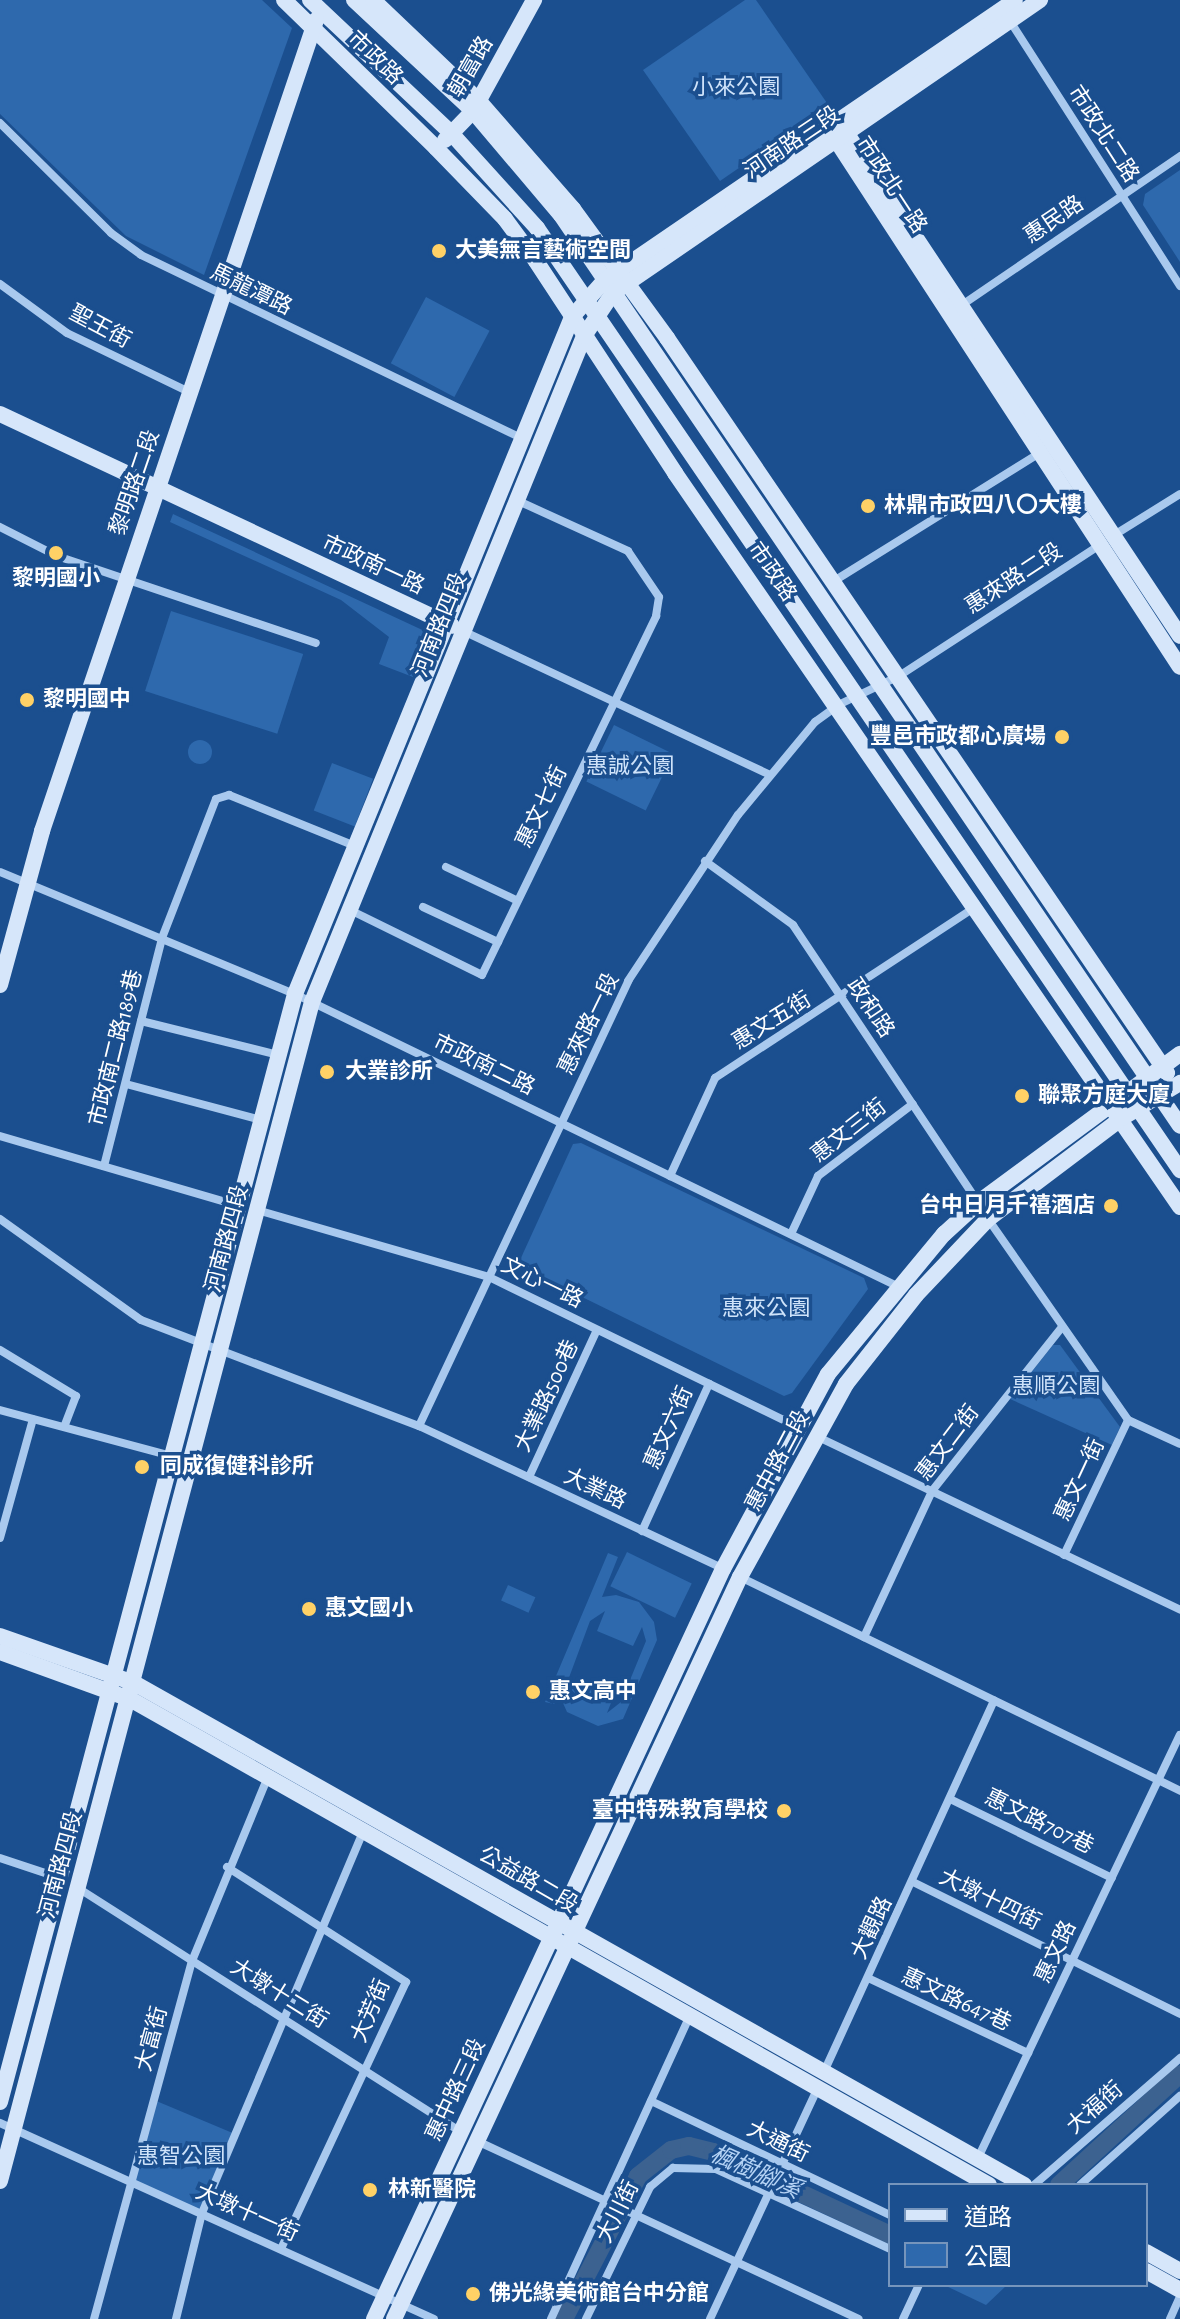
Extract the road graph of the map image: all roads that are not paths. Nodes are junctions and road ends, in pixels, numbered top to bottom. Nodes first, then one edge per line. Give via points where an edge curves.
1 (284, 0) edge
2 (354, 0) edge
3 (373, 0) edge
4 (534, 0) edge
5 (1040, 0) edge
6 (319, 3) edge
7 (1006, 7) edge
8 (312, 28) junction
9 (476, 106) junction
10 (0, 123) edge
11 (841, 131) junction
12 (452, 134) junction
13 (436, 148) junction
14 (1180, 156) edge
15 (1122, 196) junction
16 (616, 282) junction
17 (0, 284) edge
18 (1180, 286) edge
19 (221, 296) junction
20 (586, 297) junction
21 (956, 309) junction
22 (597, 312) junction
23 (572, 317) junction
24 (584, 336) junction
25 (189, 392) junction
26 (0, 414) edge
27 (521, 438) junction
28 (1040, 453) junction
29 (157, 487) junction
30 (1180, 494) edge
31 (515, 500) junction
32 (0, 527) edge
33 (1107, 540) junction
34 (126, 578) junction
35 (834, 581) junction
36 (443, 622) junction
37 (460, 630) junction
38 (1180, 636) edge
39 (316, 643) dead end
40 (1180, 667) edge
41 (899, 676) junction
42 (867, 691) junction
43 (614, 703) junction
44 (838, 705) junction
45 (770, 775) junction
46 (355, 846) junction
47 (705, 861) junction
48 (446, 867) dead end
49 (0, 872) edge
50 (28, 884) junction
51 (516, 900) junction
52 (976, 906) junction
53 (423, 907) dead end
54 (350, 910) junction
55 (162, 938) junction
56 (498, 942) junction
57 (0, 985) edge
58 (295, 994) junction
59 (842, 999) junction
60 (312, 1002) junction
61 (141, 1021) junction
62 (1180, 1054) edge
63 (278, 1055) junction
64 (1162, 1066) junction
65 (1147, 1076) junction
66 (126, 1084) junction
67 (1178, 1088) edge
68 (1125, 1091) junction
69 (1159, 1096) junction
70 (1110, 1102) junction
71 (913, 1104) junction
72 (1137, 1108) junction
73 (1122, 1118) junction
74 (261, 1120) junction
75 (562, 1123) junction
76 (1180, 1126) edge
77 (0, 1136) edge
78 (104, 1166) junction
79 (1180, 1170) edge
80 (670, 1176) junction
81 (979, 1202) junction
82 (239, 1206) junction
83 (1180, 1207) edge
84 (257, 1210) junction
85 (0, 1219) edge
86 (988, 1219) junction
87 (791, 1234) junction
88 (489, 1277) junction
89 (898, 1287) junction
90 (916, 1295) junction
91 (1061, 1328) junction
92 (597, 1330) junction
93 (203, 1344) junction
94 (0, 1350) edge
95 (221, 1350) junction
96 (709, 1384) junction
97 (0, 1410) edge
98 (33, 1419) junction
99 (1128, 1420) junction
100 (419, 1426) junction
101 (64, 1427) junction
102 (798, 1427) junction
103 (816, 1436) junction
104 (1180, 1444) edge
105 (173, 1456) junction
106 (529, 1477) junction
107 (932, 1491) junction
108 (642, 1531) junction
109 (0, 1538) edge
110 (1064, 1555) junction
111 (723, 1569) junction
112 (740, 1577) junction
113 (1180, 1610) edge
114 (0, 1636) edge
115 (864, 1637) junction
116 (0, 1652) edge
117 (114, 1682) junction
118 (132, 1691) junction
119 (994, 1700) junction
120 (1180, 1735) edge
121 (268, 1777) junction
122 (1159, 1780) junction
123 (1180, 1791) edge
124 (950, 1799) junction
125 (363, 1831) junction
126 (0, 1858) edge
127 (227, 1867) junction
128 (60, 1878) junction
129 (1112, 1878) junction
130 (913, 1882) junction
131 (77, 1888) junction
132 (558, 1923) junction
133 (322, 1926) junction
134 (575, 1932) junction
135 (551, 1938) junction
136 (567, 1948) junction
137 (192, 1961) junction
138 (1072, 1961) junction
139 (868, 1978) junction
140 (1180, 2014) edge
141 (689, 2017) junction
142 (282, 2018) junction
143 (1028, 2053) junction
144 (1180, 2058) edge
145 (365, 2070) junction
146 (820, 2082) junction
147 (1180, 2096) edge
148 (651, 2101) junction
149 (0, 2102) edge
150 (6, 2125) edge
151 (461, 2132) junction
152 (477, 2141) junction
153 (781, 2167) junction
154 (971, 2173) edge
155 (132, 2180) junction
156 (0, 2181) edge
157 (1015, 2183) edge
158 (1036, 2183) edge
159 (1082, 2183) edge
160 (771, 2190) junction
161 (608, 2201) junction
162 (634, 2212) junction
163 (202, 2213) junction
164 (888, 2214) edge
165 (888, 2248) edge
166 (281, 2249) junction
167 (1148, 2253) edge
168 (737, 2262) junction
169 (1180, 2271) edge
170 (1148, 2272) edge
171 (918, 2287) edge
172 (1180, 2290) edge
173 (385, 2296) junction
174 (1180, 2297) edge
175 (398, 2312) edge
176 (94, 2319) edge
177 (176, 2319) edge
178 (374, 2319) edge
179 (434, 2319) edge
180 (551, 2319) edge
181 (586, 2319) edge
182 (710, 2319) edge
183 (858, 2319) edge
184 (903, 2319) edge
185 (1170, 2319) edge

1 - 8 street, 市政路
2 - 9 street, 市政路
3 - 9 street, 市政路
4 - 9 street, 朝富路
5 - 7 street, 河南路三段
6 - 8 street, 黎明路二段
6 - 12 street, 市政路
7 - 11 street, 河南路三段
7 - 15 street, 市政北二路
8 - 13 street, 市政路
8 - 19 street, 黎明路二段
9 - 12 street, 朝富路
9 - 16 street, 市政路
10 - 19 street, 馬龍潭路 via 111,233
11 - 16 street, 河南路三段
11 - 21 street, 市政北一路
12 - 13 street, 朝富路
12 - 20 street, 市政路 via 537,228
13 - 23 street, 市政路 via 505,219
14 - 15 street, 惠民路
15 - 18 street, 市政北二路
15 - 21 street, 惠民路
16 - 20 street, 河南路四段
16 - 22 street, 河南路三段
16 - 35 street, 市政路
16 - 42 street, 市政路
17 - 25 street, 聖王街 via 67,333
19 - 25 street, 黎明路二段
19 - 27 street, 馬龍潭路
20 - 22 street, 市政路
20 - 23 street, 河南路四段
21 - 28 street, 市政北一路
21 - 33 street, 市政北一路
22 - 24 street, 河南路三段
22 - 42 street, 市政路
23 - 24 street, 市政路
23 - 27 street, 河南路四段
24 - 31 street, 河南路四段
24 - 44 street, 市政路
25 - 29 street, 黎明路二段
26 - 29 street, 市政南一路
27 - 36 street, 河南路四段
28 - 33 street, 市政北一路
28 - 35 street
29 - 34 street, 黎明路二段
29 - 36 street, 市政南一路
30 - 33 street, 惠來路二段
31 - 37 street, 河南路四段
31 - 43 street, 惠文七街 via 628,551 659,597 656,616
32 - 34 street via 57,556
33 - 38 street, 市政北一路
33 - 40 street, 市政北一路
33 - 41 street, 惠來路二段
34 - 39 street
34 - 50 street, 黎明路二段
35 - 41 street, 市政路
36 - 37 street, 市政南一路
36 - 46 street, 河南路四段
37 - 43 street, 市政南一路
37 - 54 street, 河南路四段
41 - 42 street, 惠來路二段
41 - 64 street, 市政路
42 - 44 street, 惠來路一段
42 - 65 street, 市政路
42 - 68 street, 市政路
43 - 45 street, 市政南一路
43 - 51 street, 惠文七街
44 - 45 street, 惠來路一段 via 815,722
44 - 52 street, 市政路
45 - 47 street, 惠來路一段
46 - 55 street, 市政南二路189巷 via 221,793
46 - 58 street, 河南路四段
47 - 59 street, 政和路 via 793,925
47 - 75 street, 惠來路一段 via 628,981
48 - 51 street
49 - 50 street, 市政南二路
50 - 55 street, 市政南二路
50 - 57 street, 黎明路二段
51 - 56 street, 惠文七街
52 - 59 street, 惠文五街
52 - 70 street, 市政路
53 - 56 street
54 - 56 street, 惠文七街 via 482,975
54 - 60 street, 河南路四段
55 - 58 street, 市政南二路
55 - 61 street, 市政南二路189巷
58 - 60 street, 市政南二路
58 - 63 street, 河南路四段
59 - 71 street, 政和路
59 - 80 street, 惠文五街 via 715,1078
60 - 75 street, 市政南二路
60 - 84 street, 河南路四段
61 - 63 street
61 - 66 street, 市政南二路189巷
62 - 64 street, 惠中路二段
63 - 74 street, 河南路四段
64 - 65 street, 惠中路二段
64 - 67 street, 市政路
65 - 68 street, 惠中路二段
65 - 69 street, 市政路
66 - 74 street
66 - 78 street, 市政南二路189巷
67 - 69 street, 惠中路二段
68 - 70 street, 惠中路二段
68 - 72 street, 市政路
69 - 72 street, 惠中路二段
69 - 76 street, 市政路
70 - 73 street, 市政路
70 - 81 street, 惠中路二段
71 - 81 street, 政和路
71 - 87 street, 惠文三街 via 818,1176
72 - 73 street, 惠中路二段
72 - 79 street, 市政路
73 - 83 street, 市政路
73 - 86 street, 惠中路二段
74 - 82 street, 河南路四段
75 - 80 street, 市政南二路
75 - 88 street, 惠來路一段
77 - 78 street
78 - 82 street
80 - 87 street, 市政南二路
81 - 89 street, 惠中路二段
82 - 93 street, 河南路四段
84 - 88 street, 文心一路
84 - 95 street, 河南路四段
85 - 93 street, 大業路 via 31,1236 105,1299 141,1320
86 - 90 street, 惠中路二段
86 - 91 street
87 - 89 street, 市政南二路
88 - 92 street, 文心一路
88 - 100 street, 惠來路一段
89 - 90 street, 市政南二路
89 - 102 street, 惠中路二段 via 828,1374
90 - 103 street, 惠中路二段 via 846,1384
91 - 99 street
91 - 107 street, 惠文二街
92 - 96 street, 文心一路
92 - 106 street, 大業路500巷
93 - 95 street, 大業路
93 - 105 street, 河南路四段
94 - 101 street via 76,1396
95 - 100 street, 大業路
95 - 118 street, 河南路四段
96 - 102 street, 文心一路
96 - 108 street, 惠文六街
97 - 98 street
98 - 101 street
98 - 109 street
99 - 104 street
99 - 110 street, 惠文一街
100 - 106 street, 大業路
101 - 105 street
102 - 111 street, 惠中路二段
103 - 107 street
103 - 112 street, 惠中路二段
105 - 117 street, 河南路四段
106 - 108 street, 大業路
107 - 110 street
107 - 115 street, 惠文二街
108 - 111 street, 大業路
110 - 113 street
111 - 112 street, 大業路
111 - 132 street, 惠中路二段
112 - 115 street, 大業路
112 - 134 street, 惠中路二段
114 - 117 street, 公益路二段
115 - 119 street, 大業路
116 - 117 street, 公益路二段
117 - 118 street, 公益路二段
117 - 128 street, 河南路四段
118 - 121 street, 公益路二段
118 - 131 street, 河南路四段
118 - 132 street, 公益路二段
119 - 122 street, 大業路
119 - 124 street, 大觀路
120 - 122 street, 惠文路
121 - 125 street, 公益路二段
121 - 127 street, 大富街
122 - 123 street, 大業路
122 - 129 street, 惠文路
124 - 129 street, 惠文路707巷
124 - 130 street, 大觀路
125 - 133 street
125 - 135 street, 公益路二段
126 - 128 street
127 - 133 street, 大芳街
127 - 137 street, 大富街
128 - 149 street, 河南路四段
129 - 138 street, 惠文路
130 - 138 street, 大墩十四街
130 - 139 street, 大觀路
131 - 137 street, 大墩十二街
131 - 150 street, 河南路四段
132 - 134 street, 公益路二段
132 - 135 street, 惠中路三段
133 - 142 street
133 - 145 street, 大芳街 via 406,1982
134 - 136 street, 惠中路二段
134 - 146 street, 公益路二段
135 - 136 street, 公益路二段
135 - 151 street, 惠中路三段
136 - 141 street, 公益路二段
136 - 152 street, 惠中路三段
137 - 142 street, 大墩十二街
137 - 155 street, 大富街
138 - 140 street, 大墩十四街
138 - 143 street, 惠文路
139 - 143 street, 惠文路647巷
139 - 146 street, 大觀路
141 - 146 street, 公益路二段
141 - 148 street
142 - 145 street, 大墩十二街
142 - 163 street
143 - 154 street, 惠文路
144 - 158 street, 大福街
145 - 151 street, 大墩十二街
145 - 166 street, 大芳街
146 - 153 street, 大觀路
146 - 154 street, 公益路二段
147 - 159 street
148 - 153 street, 大通街
148 - 161 street
150 - 155 street, 大墩十一街
150 - 156 street, 河南路四段
151 - 173 street, 惠中路三段
152 - 161 street
152 - 175 street, 惠中路三段
153 - 160 street, 大觀路
153 - 164 street, 大通街
154 - 157 street, 公益路二段
155 - 163 street, 大墩十一街
155 - 176 street, 大富街
160 - 162 street, 大川街 via 716,2169 686,2165 655,2179
160 - 165 street, 大川街
160 - 168 street
161 - 162 street
161 - 180 street
162 - 168 street
162 - 181 street, 大川街
163 - 166 street, 大墩十一街
163 - 177 street
166 - 173 street, 大墩十一街
167 - 169 street
168 - 182 street
168 - 183 street
170 - 172 street
171 - 184 street
173 - 175 street, 大墩十一街
173 - 178 street, 惠中路三段
174 - 185 street
175 - 179 street, 大墩十一街

